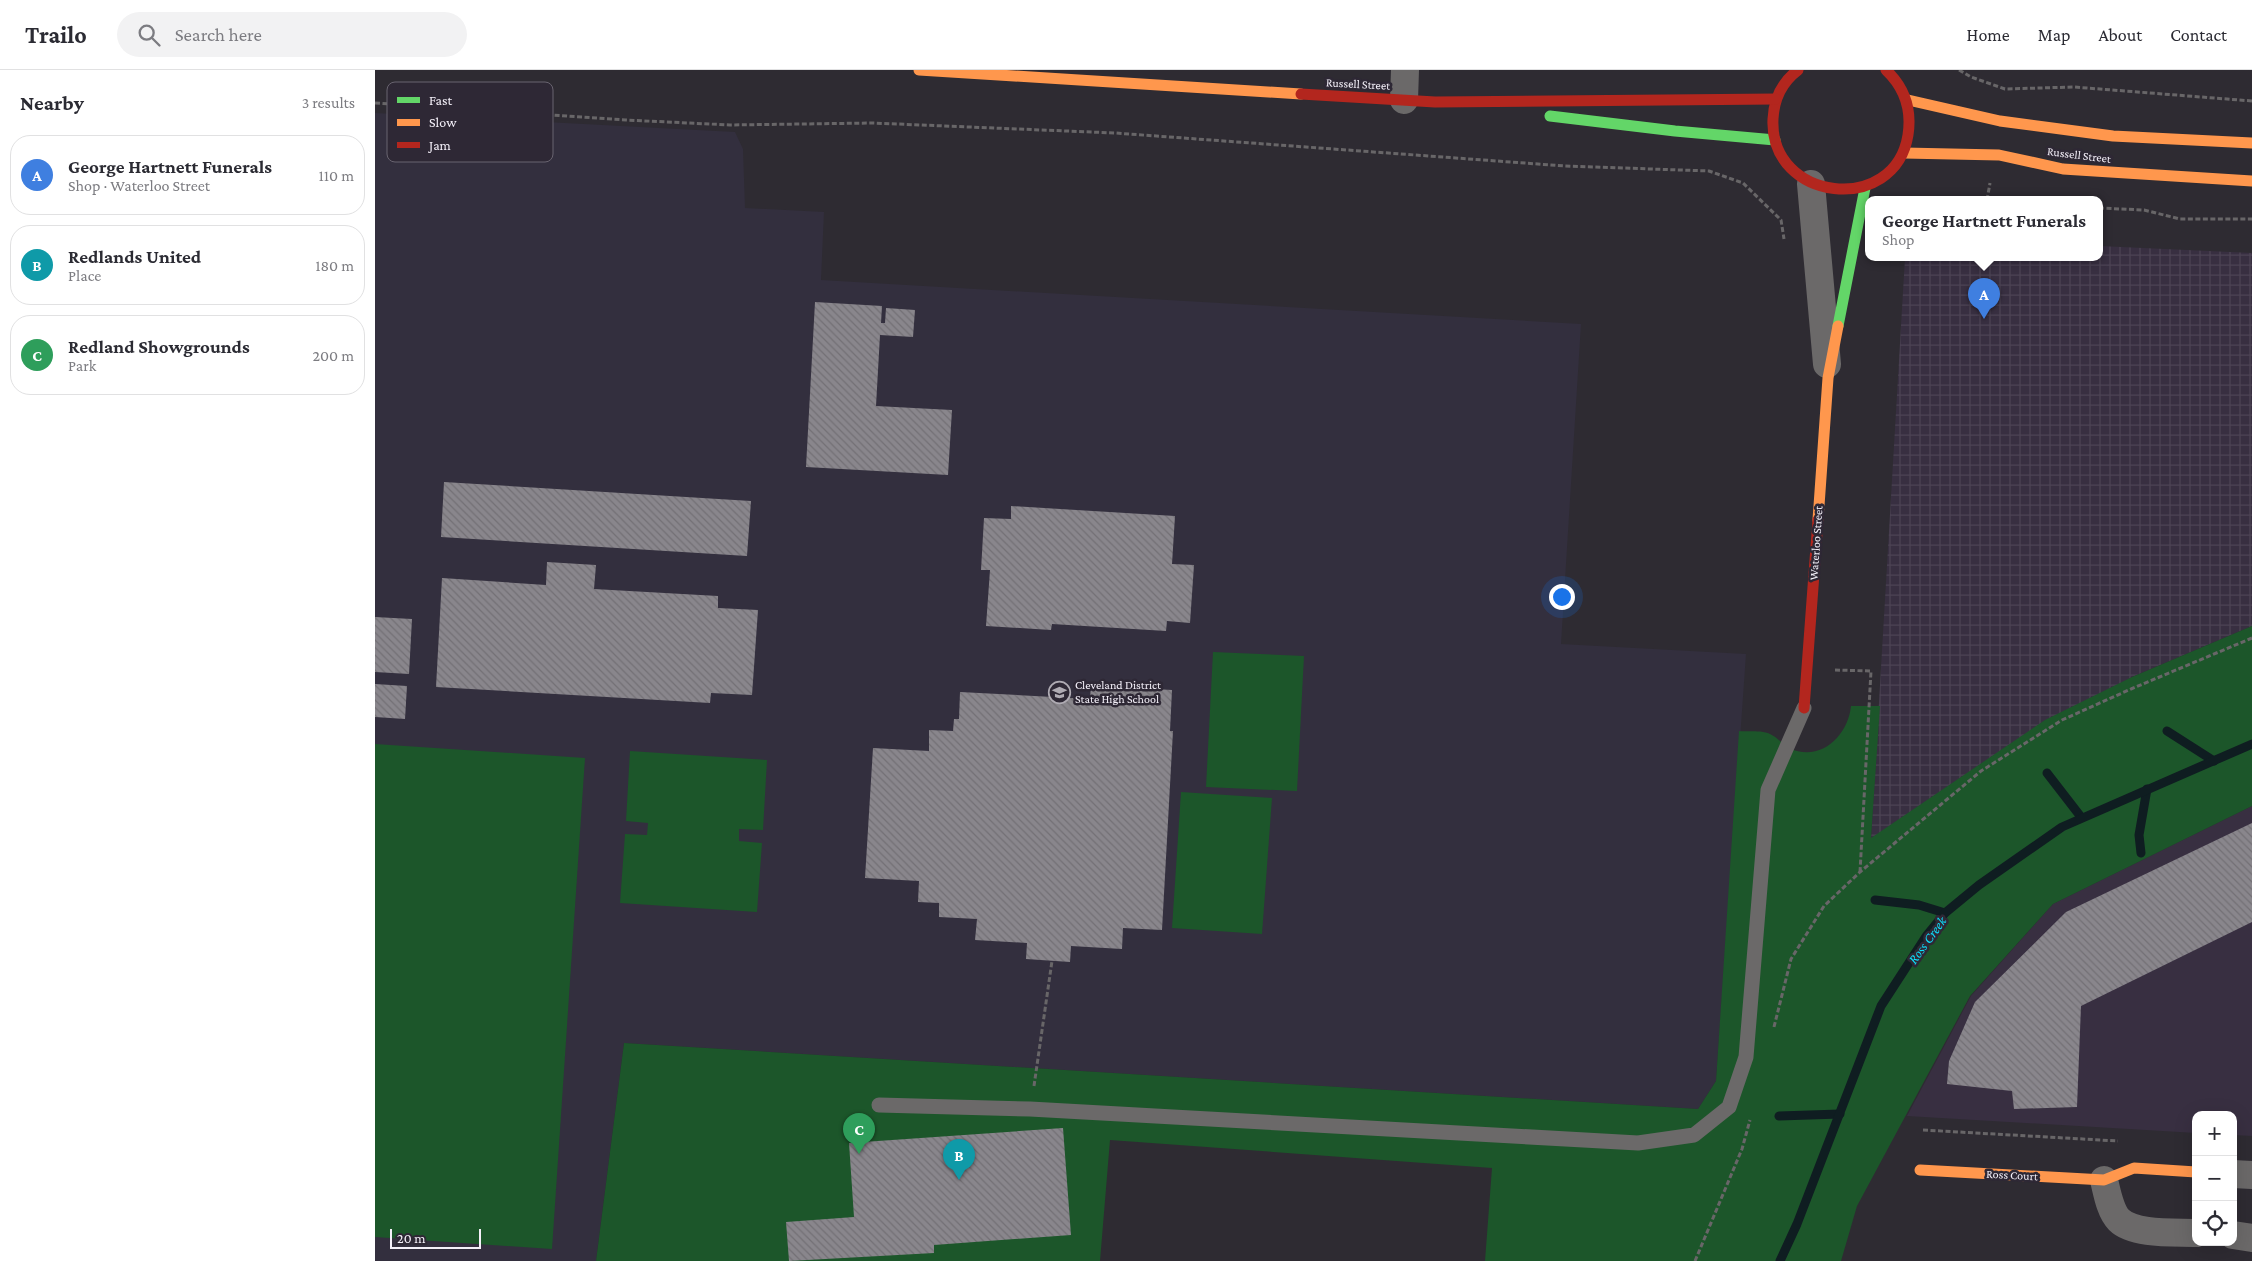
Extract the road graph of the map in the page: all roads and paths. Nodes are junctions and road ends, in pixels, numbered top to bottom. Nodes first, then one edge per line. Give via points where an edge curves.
1 (919, 70) edge
2 (1405, 70) edge
3 (1798, 70) edge
4 (1886, 70) edge
5 (1959, 70) edge
6 (1776, 99) junction
7 (1404, 100) junction
8 (1908, 100) junction
9 (2252, 101) edge
10 (1435, 102) junction
11 (553, 115) edge
12 (1775, 140) junction
13 (2252, 143) edge
14 (1904, 153) junction
15 (2252, 181) edge
16 (1811, 184) junction
17 (1865, 188) junction
18 (2103, 208) edge
19 (2252, 219) edge
20 (1817, 257) junction
21 (1829, 378) junction
22 (2252, 638) edge
23 (1807, 670) junction
24 (1804, 708) joint
25 (1860, 872) junction
26 (1052, 961) dead end
27 (1771, 1035) dead end
28 (879, 1104) dead end
29 (1030, 1108) junction
30 (1752, 1111) dead end
31 (1923, 1130) dead end
32 (2124, 1142) dead end
33 (1920, 1170) dead end
34 (2192, 1172) edge
35 (2237, 1174) edge
36 (2252, 1175) edge
37 (2104, 1180) junction
38 (2192, 1233) edge
39 (2237, 1236) edge
40 (2252, 1238) edge
41 (1695, 1261) edge

1 - 7 main road, Russell Street
2 - 7 street
3 - 6 main road via 1791,75
4 - 8 main road via 1895,78
5 - 9 path via 1971,78 2005,89 2074,86
6 - 10 main road, Russell Street
6 - 12 main road via 1772,116
7 - 10 main road, Russell Street
8 - 13 main road, Russell Street via 2000,121 2113,136
8 - 14 main road via 1911,122
10 - 12 main road, Russell Street
11 - 20 path via 730,125 872,123 1115,133 1565,166 1709,171 1743,182 1781,220 1785,244 1797,257
12 - 16 main road via 1786,163
14 - 15 main road, Russell Street via 1999,155 2063,169
14 - 17 main road via 1889,173
16 - 17 main road via 1834,191
16 - 20 street, Waterloo Street
17 - 21 main road, Waterloo Street
18 - 19 path via 2144,210 2180,219
20 - 21 street, Waterloo Street
21 - 23 main road, Waterloo Street
22 - 25 path via 2062,720 1981,771
23 - 24 main road, Waterloo Street
23 - 25 path via 1871,671
24 - 29 lane via 1768,790 1745,1057 1729,1106 1694,1135 1638,1143
25 - 27 path via 1824,906 1791,959
26 - 29 path
28 - 29 lane
30 - 41 path via 1742,1149
31 - 32 path
33 - 37 main road, Ross Court
34 - 37 main road, Ross Court via 2134,1168
35 - 36 street
37 - 38 street via 2119,1220 2136,1230
39 - 40 street

